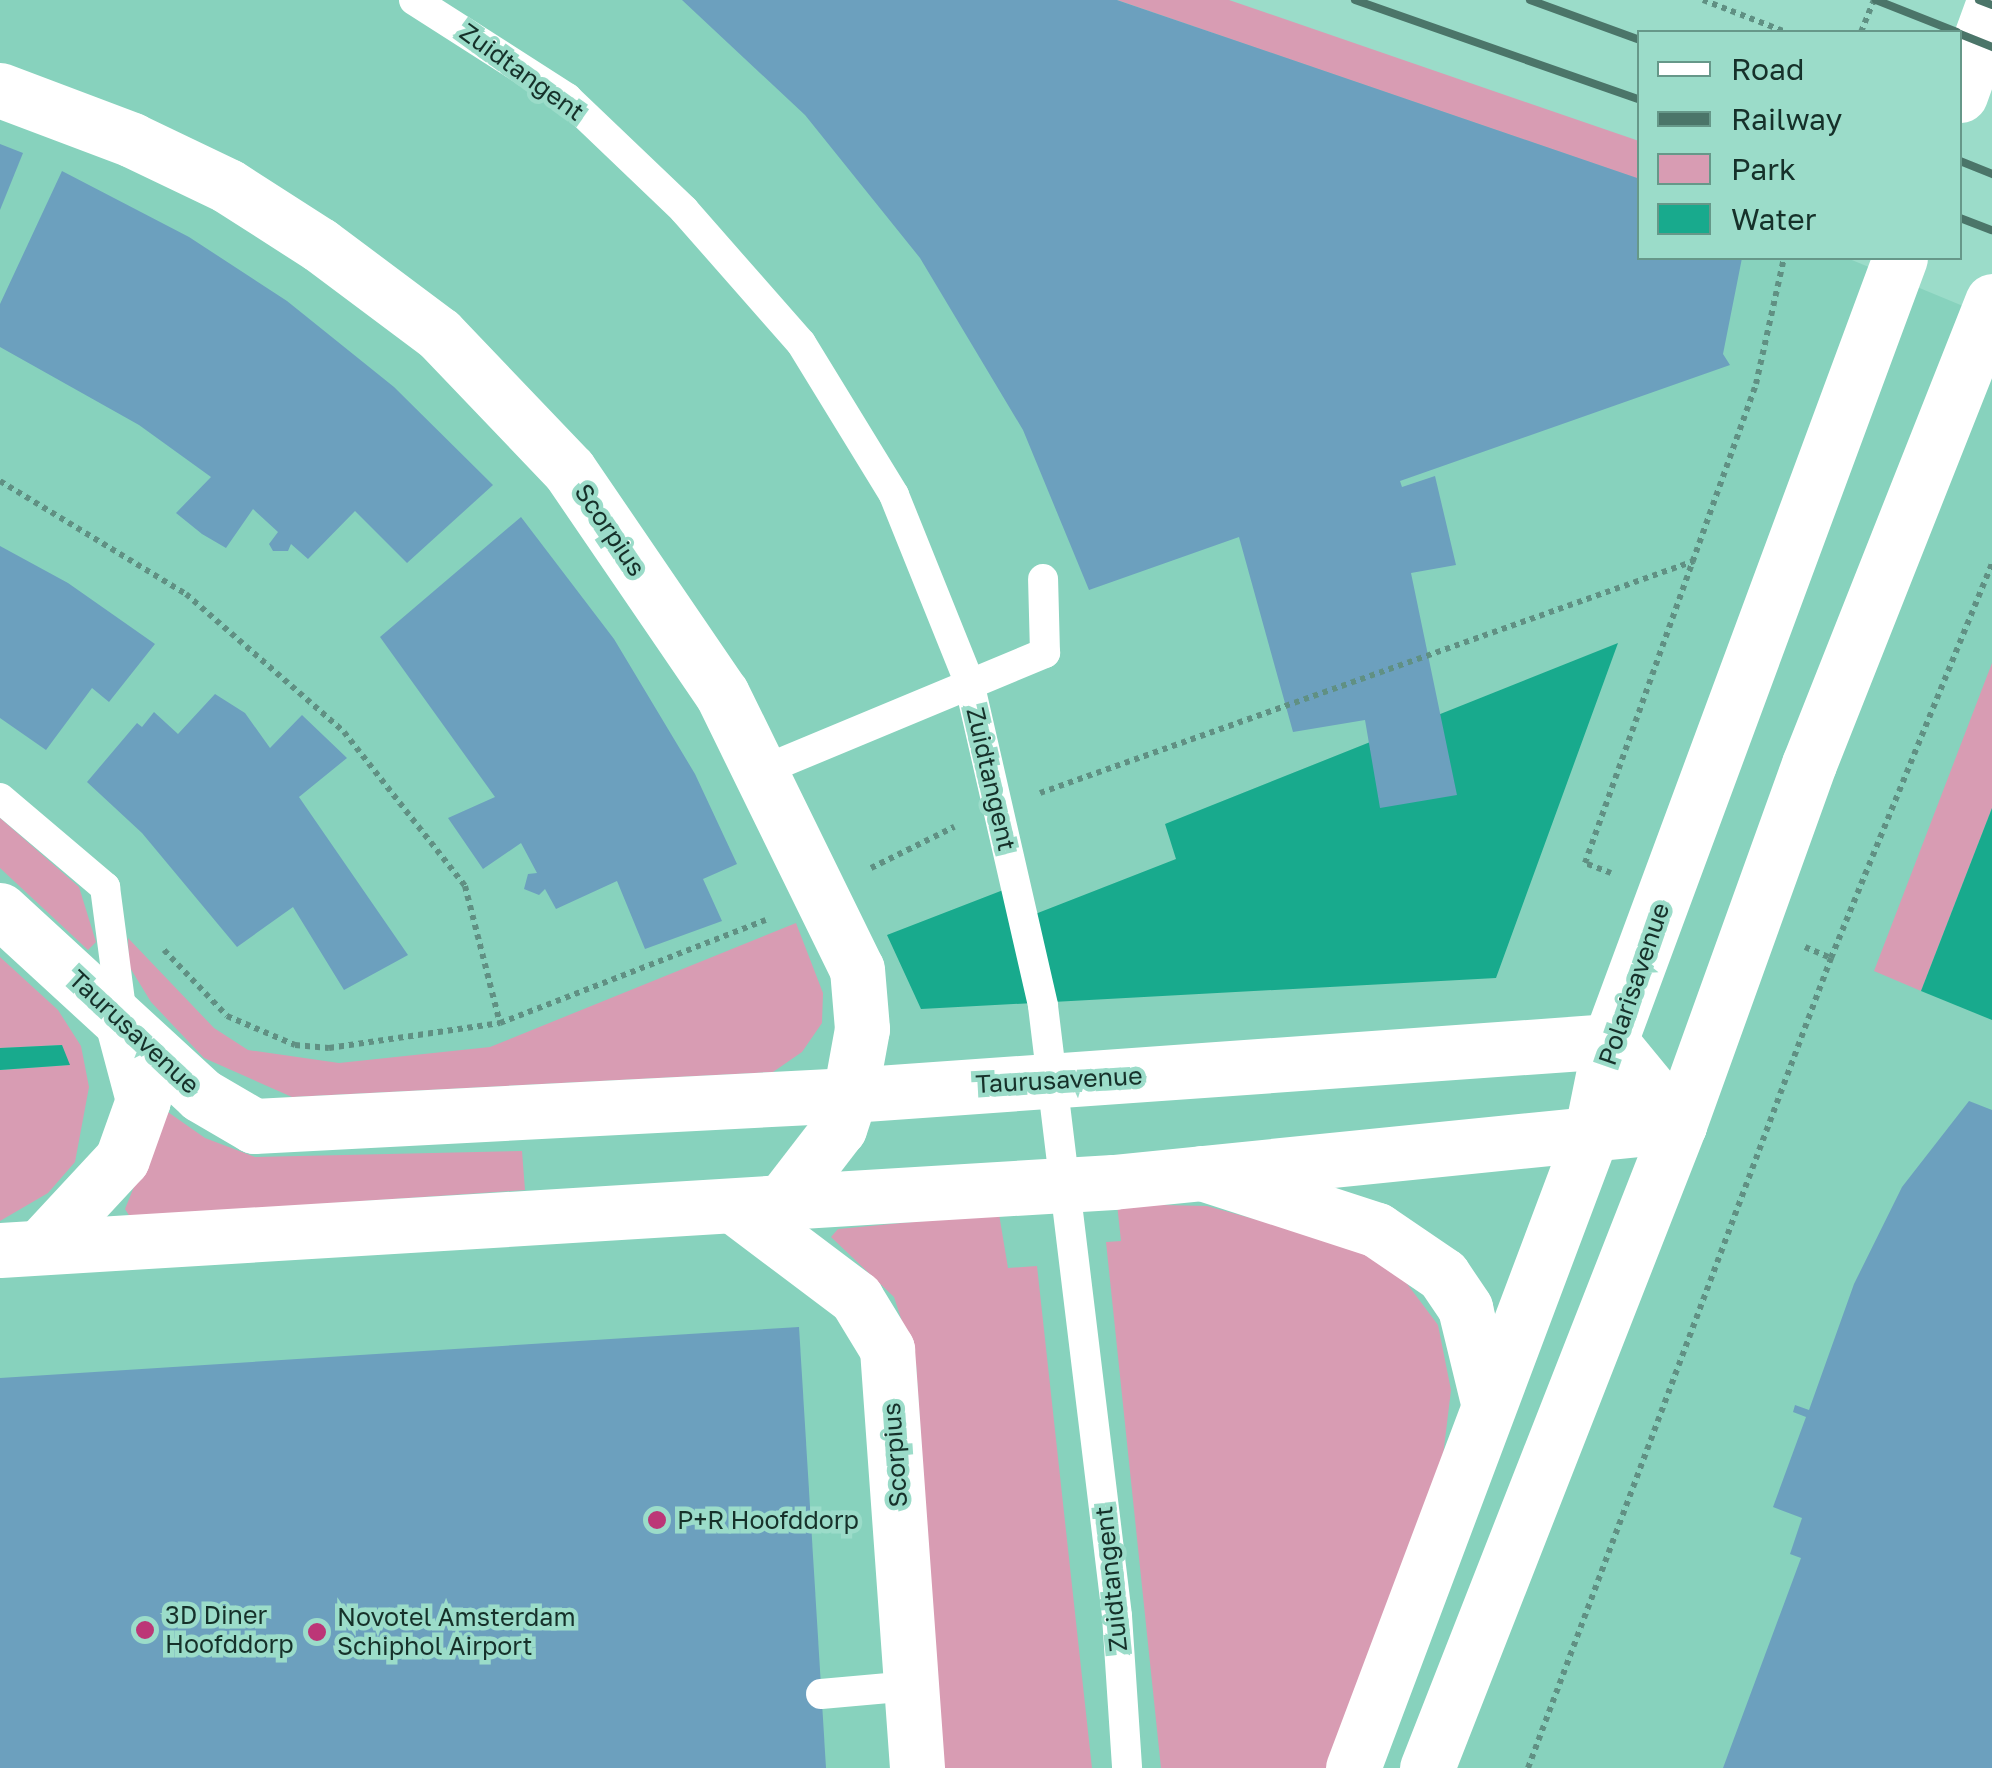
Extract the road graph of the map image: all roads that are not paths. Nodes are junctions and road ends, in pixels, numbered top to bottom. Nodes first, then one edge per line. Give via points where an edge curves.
1 (414, 0) edge
2 (1992, 6) edge
3 (1962, 89) edge
4 (0, 90) edge
5 (1899, 260) edge
6 (1992, 300) edge
7 (1043, 580) dead end
8 (759, 772) junction
9 (0, 798) edge
10 (0, 910) edge
11 (124, 1025) junction
12 (1610, 1041) junction
13 (850, 1095) junction
14 (1679, 1125) junction
15 (1591, 1135) junction
16 (1202, 1173) junction
17 (758, 1207) junction
18 (21, 1248) edge
19 (1488, 1402) junction
20 (912, 1686) junction
21 (821, 1694) dead end
22 (917, 1768) edge
23 (1127, 1768) edge
24 (1353, 1768) edge
25 (1428, 1768) edge

1 - 23 lane, Zuidtangent via 567,98 684,210 800,343 894,496 970,682 1034,968 1117,1616
2 - 3 main road
4 - 8 main road, Scorpius via 132,140 228,186 439,334 569,470 717,686
5 - 12 main road, Polarisavenue
6 - 14 main road via 1809,764
7 - 8 lane via 1045,653
8 - 13 main road, Scorpius via 857,969 862,1029
9 - 11 lane via 105,888
10 - 11 main road, Taurusavenue
11 - 13 main road, Taurusavenue via 200,1095 254,1126
11 - 18 main road via 143,1100 122,1159
12 - 13 main road, Taurusavenue
12 - 14 main road
12 - 15 main road, Polarisavenue
13 - 17 main road, Scorpius via 839,1128
14 - 15 main road
14 - 25 main road
15 - 16 main road
15 - 19 main road, Polarisavenue
16 - 17 main road
16 - 19 main road via 1376,1230 1443,1275 1466,1308
17 - 18 main road
17 - 20 main road, Scorpius via 856,1298 887,1349
19 - 24 main road, Polarisavenue
20 - 21 lane
20 - 22 main road, Scorpius

